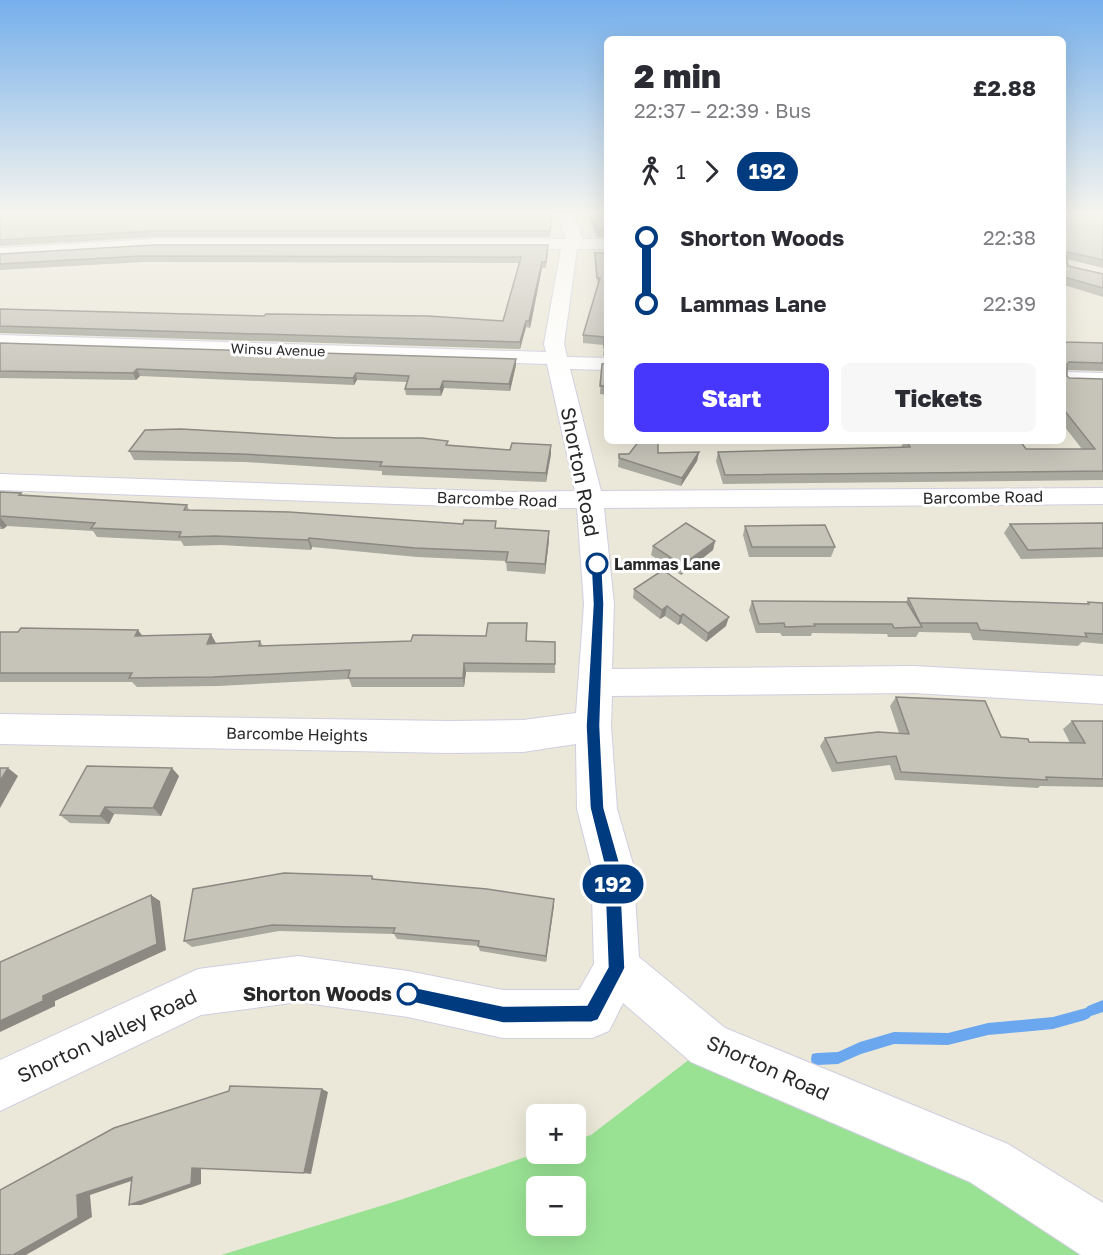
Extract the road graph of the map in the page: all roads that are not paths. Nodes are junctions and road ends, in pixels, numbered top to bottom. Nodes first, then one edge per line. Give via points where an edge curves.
1 (568, 270) edge
2 (0, 341) edge
3 (556, 360) junction
4 (604, 364) edge
5 (1066, 378) edge
6 (1103, 379) edge
7 (0, 482) edge
8 (1103, 496) edge
9 (590, 501) junction
10 (595, 683) junction
11 (1103, 690) edge
12 (593, 726) junction
13 (0, 729) edge
14 (616, 968) junction
15 (0, 1086) edge
16 (1103, 1236) edge

1 - 3 street, Shorton Road via 554,344
2 - 3 street, Winsu Avenue
3 - 4 street, Winsu Avenue
3 - 9 street, Shorton Road
5 - 6 street
7 - 9 street, Barcombe Road
8 - 9 street, Barcombe Road
9 - 10 street, Shorton Road via 598,604
10 - 11 street via 940,679
10 - 12 street, Shorton Road
12 - 13 street, Barcombe Heights via 523,736 448,738
12 - 14 street, Shorton Road via 597,808 612,864
14 - 15 street, Shorton Valley Road via 592,1014 503,1014 408,994 298,979 198,992
14 - 16 street, Shorton Road via 708,1045 989,1163

